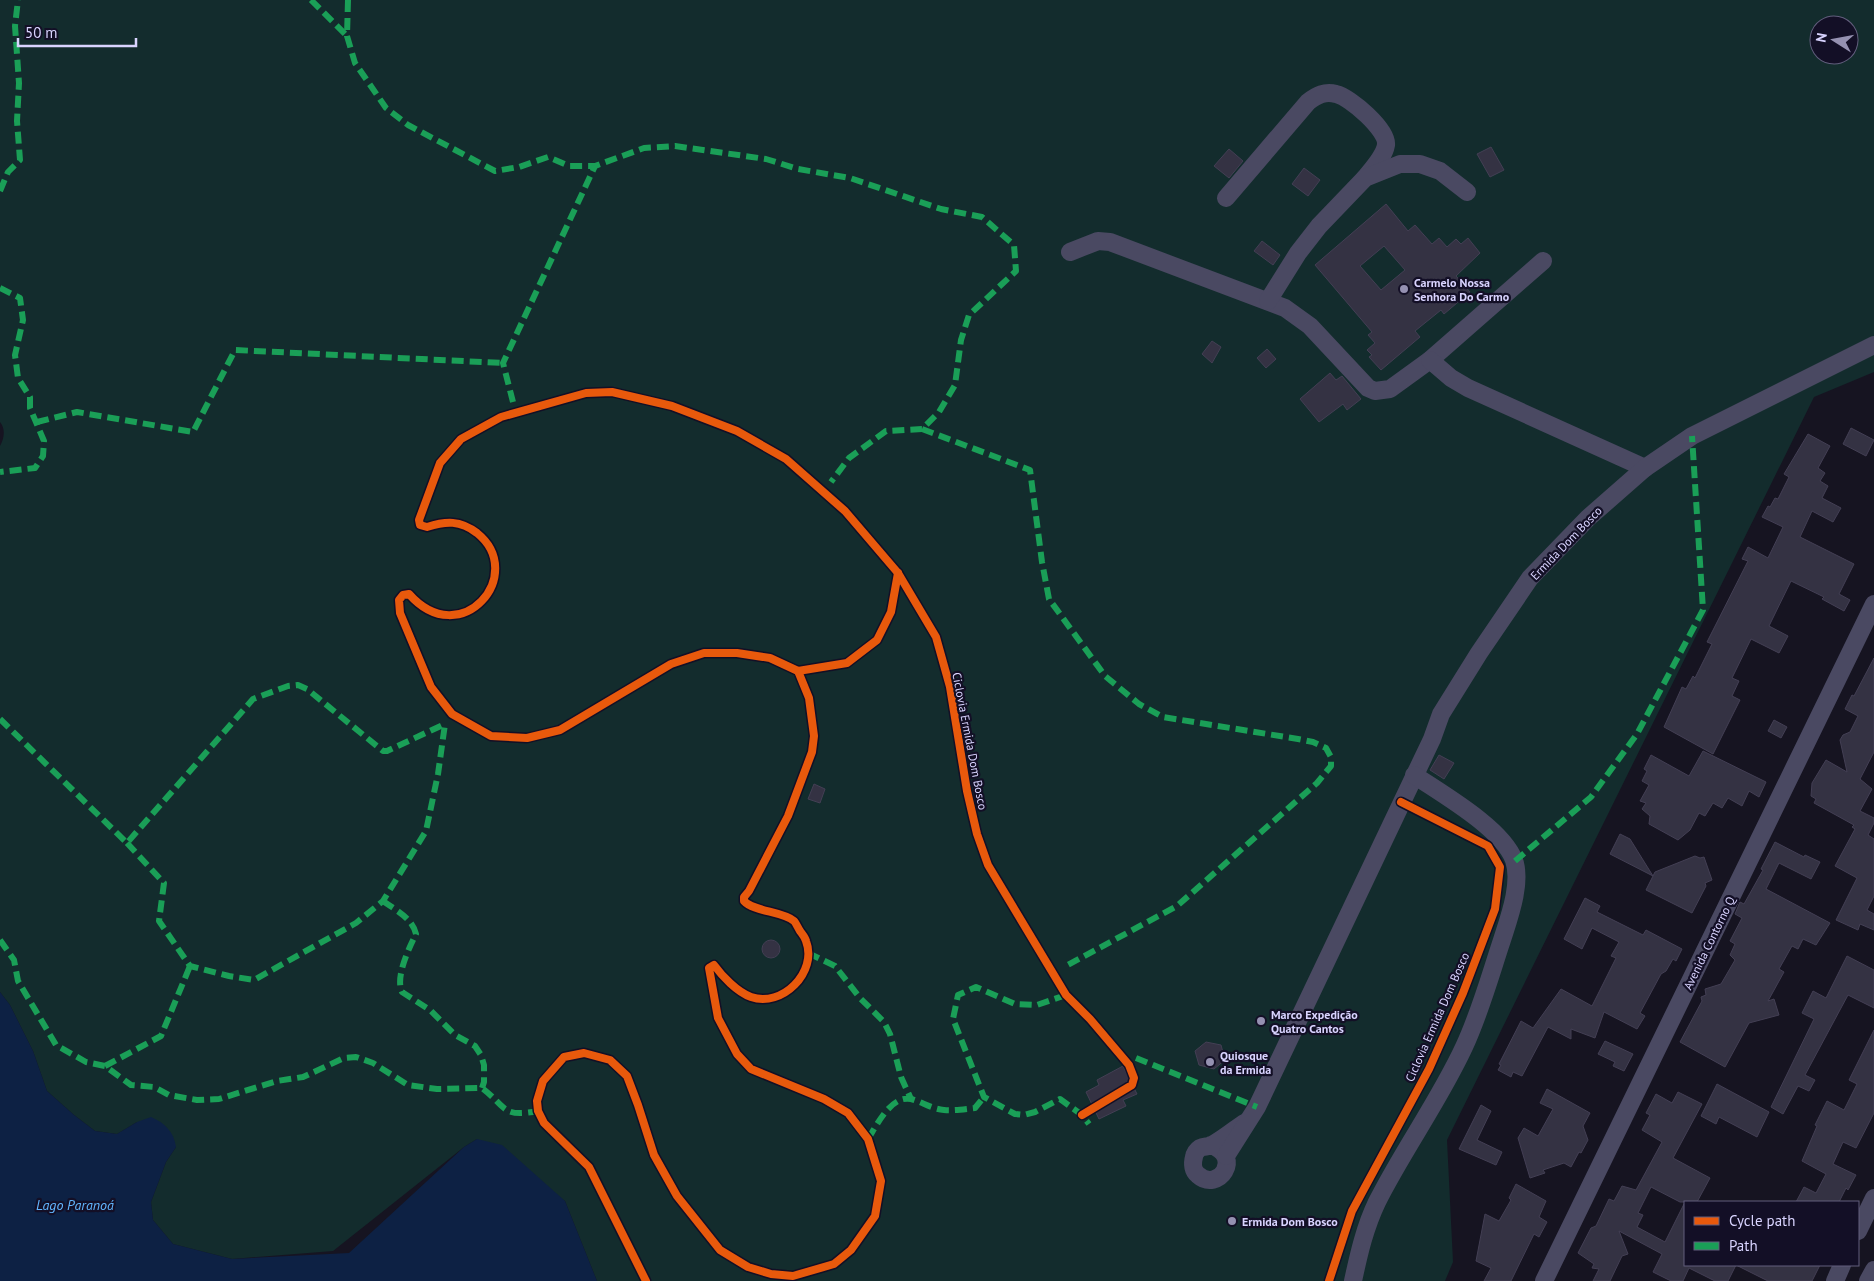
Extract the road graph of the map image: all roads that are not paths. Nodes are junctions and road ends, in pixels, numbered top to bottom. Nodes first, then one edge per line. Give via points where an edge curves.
1 (1365, 178) junction
2 (1467, 192) dead end
3 (1226, 198) dead end
4 (1070, 252) dead end
5 (1543, 261) dead end
6 (1268, 301) junction
7 (1874, 345) edge
8 (1430, 360) junction
9 (1646, 468) junction
10 (1874, 604) edge
11 (1414, 775) junction
12 (1250, 1118) junction
13 (1211, 1145) junction
14 (1226, 1156) junction
15 (1874, 1198) edge
16 (1859, 1229) edge
17 (1842, 1266) edge
18 (1874, 1270) edge
19 (1353, 1281) edge
20 (1544, 1281) edge
21 (1835, 1281) edge
22 (1868, 1281) edge

1 - 2 street via 1400,164 1420,164 1440,172
1 - 3 street via 1384,150 1385,136 1346,97 1326,93 1316,95 1308,102
1 - 6 street via 1319,226
4 - 6 street via 1104,241
5 - 8 street
6 - 8 street via 1285,308 1310,326 1375,392 1390,389
7 - 9 street, Ermida Dom Bosco via 1692,436
8 - 9 street via 1468,388
9 - 11 street, Ermida Dom Bosco via 1588,518 1530,578 1441,714
10 - 20 street, Avenida Contorno Q
11 - 12 street, Ermida Dom Bosco
11 - 19 street via 1498,836 1515,861 1516,883 1512,910 1465,1047 1378,1201 1364,1231
12 - 13 street
12 - 14 street, Ermida Dom Bosco
13 - 14 street
13 - 14 street via 1201,1148 1194,1155 1192,1164 1196,1174 1204,1180 1214,1180 1223,1175 1227,1166
15 - 16 street
17 - 21 street
18 - 22 street

